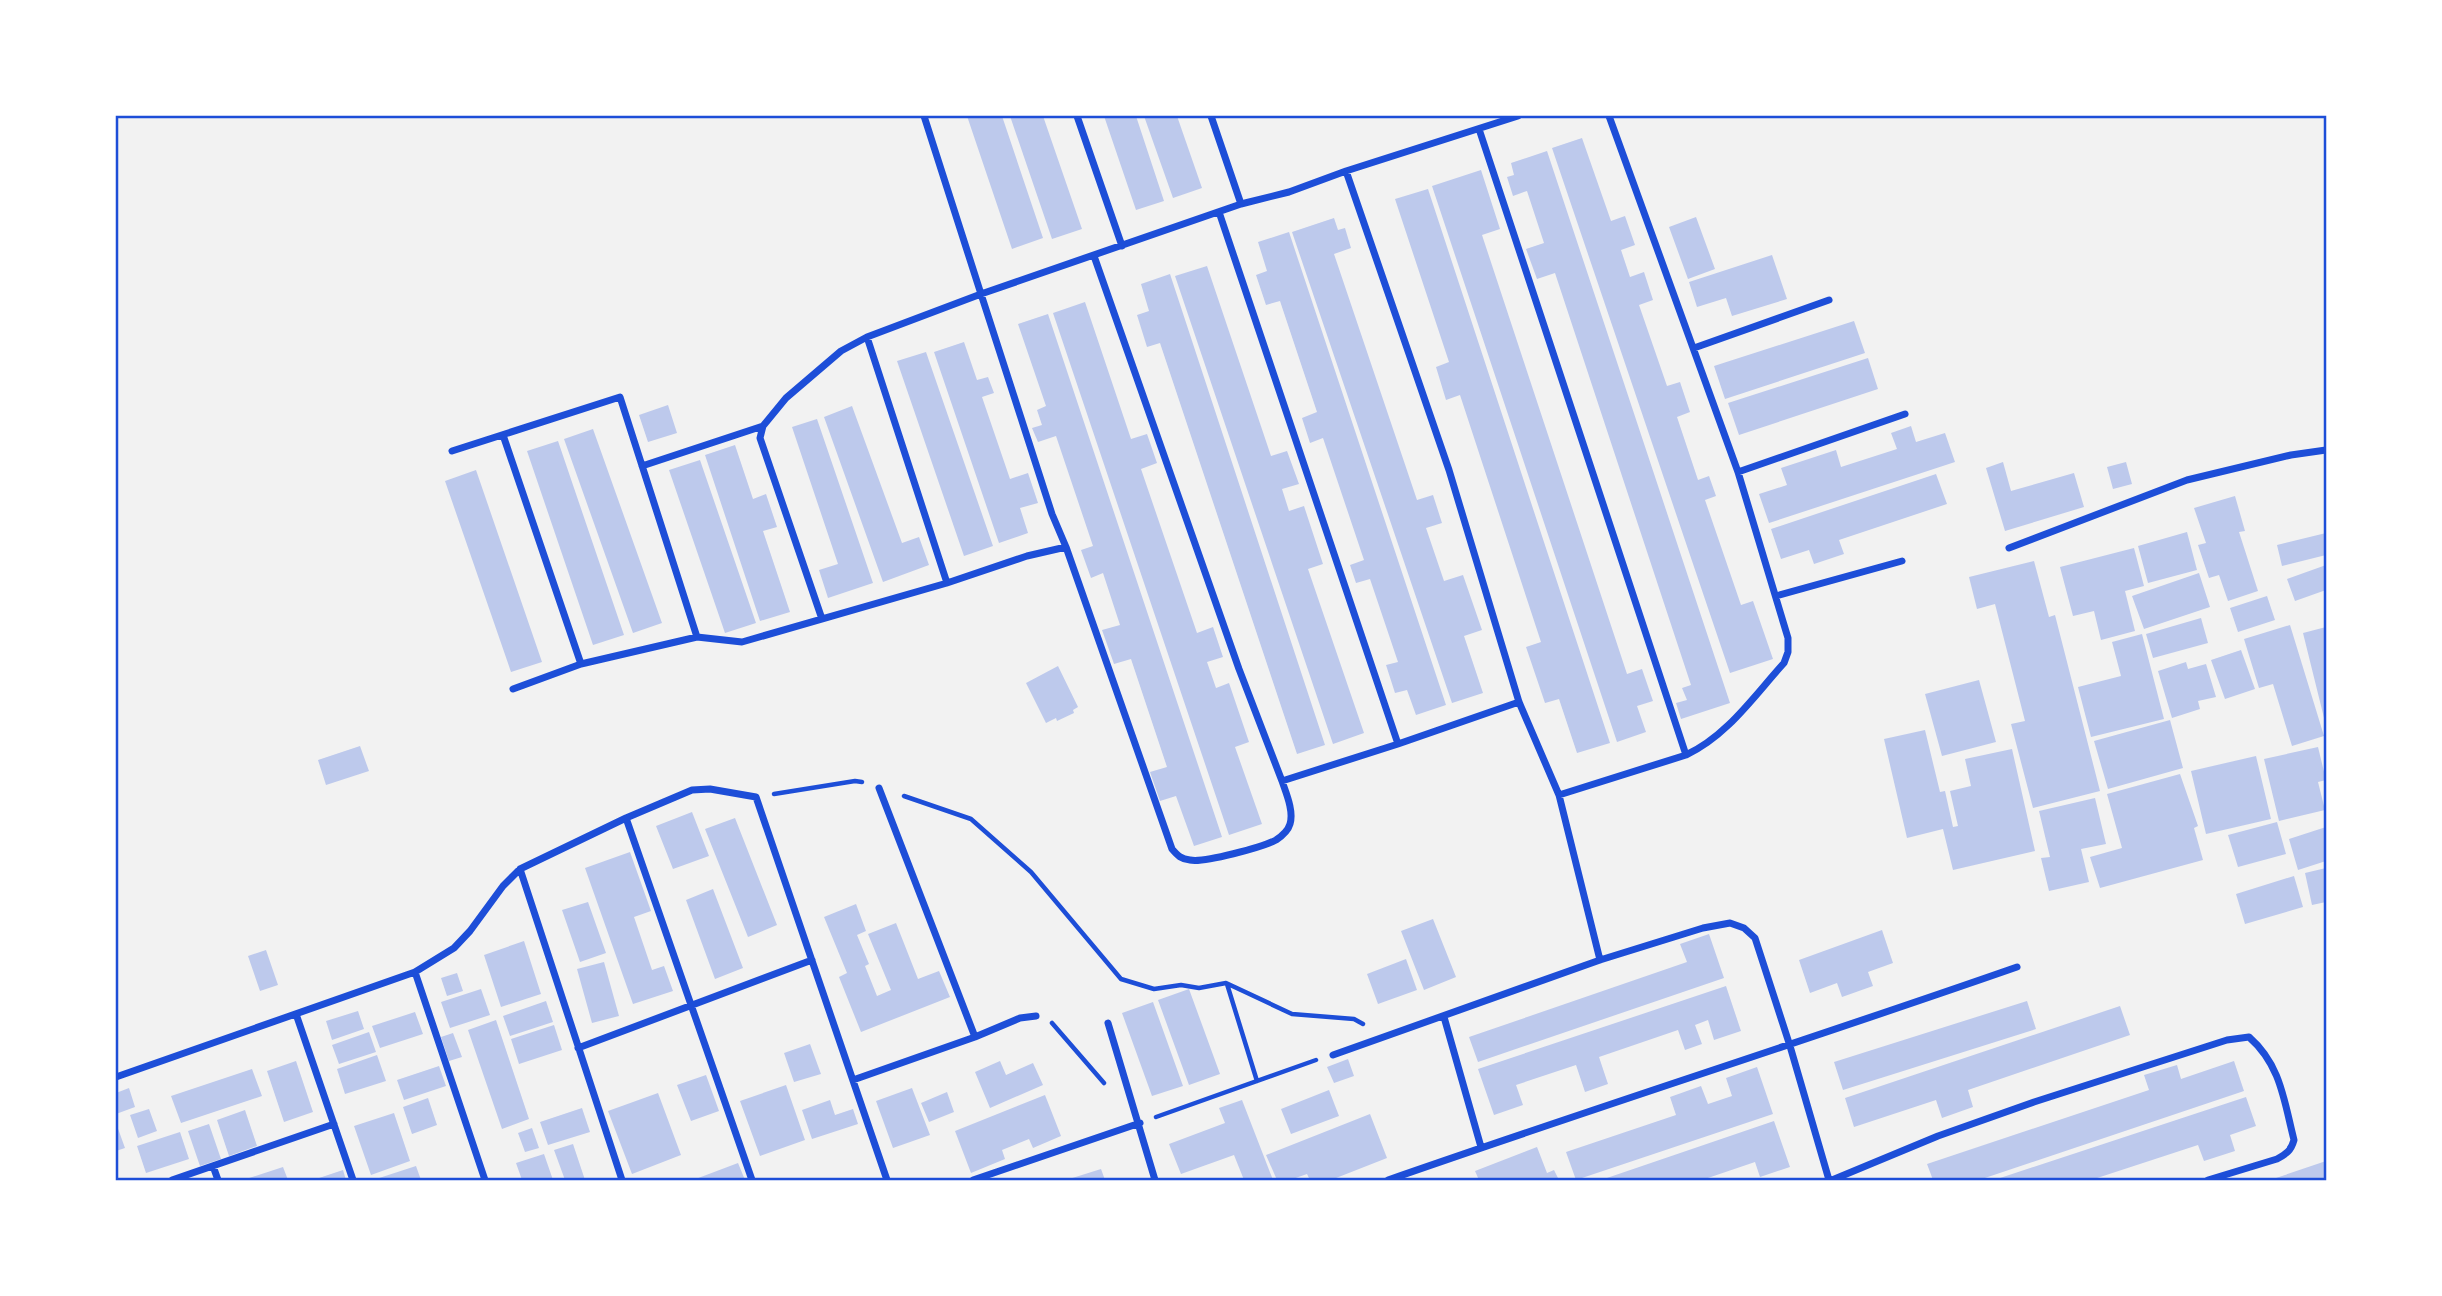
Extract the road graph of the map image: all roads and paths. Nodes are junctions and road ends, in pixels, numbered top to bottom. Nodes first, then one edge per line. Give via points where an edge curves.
1 (923, 116) edge
2 (1077, 116) edge
3 (1211, 116) edge
4 (1518, 116) edge
5 (1609, 116) edge
6 (1479, 129) junction
7 (1346, 172) junction
8 (1241, 204) junction
9 (1219, 212) junction
10 (1122, 246) junction
11 (1094, 256) junction
12 (981, 294) junction
13 (1829, 300) dead end
14 (867, 337) junction
15 (1694, 348) junction
16 (1905, 414) dead end
17 (762, 426) junction
18 (503, 435) junction
19 (2326, 450) edge
20 (452, 451) dead end
21 (642, 466) junction
22 (1738, 472) junction
23 (1066, 547) junction
24 (2009, 548) dead end
25 (1902, 561) dead end
26 (947, 583) junction
27 (1776, 596) junction
28 (822, 619) junction
29 (697, 637) junction
30 (581, 664) junction
31 (513, 689) dead end
32 (1519, 702) junction
33 (1398, 744) junction
34 (1686, 754) junction
35 (1282, 781) junction
36 (879, 788) junction
37 (1559, 795) junction
38 (756, 797) junction
39 (626, 818) junction
40 (520, 869) junction
41 (812, 960) junction
42 (1600, 960) junction
43 (2017, 967) dead end
44 (415, 972) junction
45 (1226, 983) junction
46 (691, 1006) junction
47 (296, 1014) junction
48 (1035, 1016) joint
49 (1444, 1017) junction
50 (1108, 1023) dead end
51 (975, 1037) junction
52 (1380, 1038) junction
53 (1790, 1046) junction
54 (578, 1048) junction
55 (1332, 1055) joint
56 (116, 1077) edge
57 (853, 1080) junction
58 (1257, 1081) junction
59 (1105, 1083) dead end
60 (334, 1124) junction
61 (1140, 1124) junction
62 (1481, 1147) junction
63 (213, 1167) junction
64 (1408, 1177) edge
65 (172, 1181) edge
66 (218, 1181) edge
67 (354, 1181) edge
68 (485, 1181) edge
69 (622, 1181) edge
70 (752, 1181) edge
71 (887, 1181) edge
72 (973, 1181) edge
73 (1155, 1181) edge
74 (1388, 1181) edge
75 (1830, 1181) edge
76 (2207, 1181) edge

1 - 12 street
2 - 10 street
3 - 8 street
4 - 6 street
5 - 15 street
6 - 7 street
6 - 34 street
7 - 8 street
7 - 32 street via 1449,470
8 - 9 street
9 - 10 street
9 - 33 street
10 - 11 street
11 - 12 street
11 - 35 street
12 - 14 street
12 - 23 street
13 - 15 street
14 - 17 street via 841,351 786,398
14 - 26 street
15 - 22 street
16 - 22 street
17 - 21 street
17 - 28 street via 760,438
18 - 20 street
18 - 21 street via 620,397
18 - 30 street
19 - 24 street via 2187,480
21 - 29 street
22 - 27 street
23 - 26 street
23 - 35 street via 1172,849 1180,858 1206,860 1285,834 1291,822
25 - 27 street
26 - 28 street
27 - 34 street via 1788,638 1784,663 1728,726 1703,747
28 - 29 street via 742,642
29 - 30 street
30 - 31 street
32 - 33 street
32 - 37 street
33 - 35 street
34 - 37 street
36 - 38 path via 855,782
36 - 45 path via 971,819 1031,872 1121,979 1154,989
36 - 51 street
37 - 42 street
38 - 39 street via 692,790
38 - 41 street
39 - 40 street
39 - 46 street
40 - 44 street via 454,948
40 - 54 street
41 - 46 street
41 - 57 street
42 - 49 street
42 - 53 street via 1703,928 1730,923 1744,928 1755,938
43 - 53 street
44 - 47 street
44 - 68 street
45 - 52 path via 1292,1014 1354,1019
45 - 58 path
46 - 54 street
46 - 70 street
47 - 56 street
47 - 60 street
48 - 51 street
48 - 59 path via 1053,1024
49 - 52 street
49 - 62 street
50 - 61 street
51 - 57 street
52 - 55 street
53 - 62 street
53 - 75 street
54 - 69 street
55 - 58 path
57 - 71 street
58 - 61 path
60 - 63 street
60 - 67 street
61 - 72 street
61 - 73 street
62 - 64 street
63 - 65 street
63 - 66 street
64 - 74 street
75 - 76 street via 2034,1102 2249,1037 2277,1072 2292,1147 2277,1159

